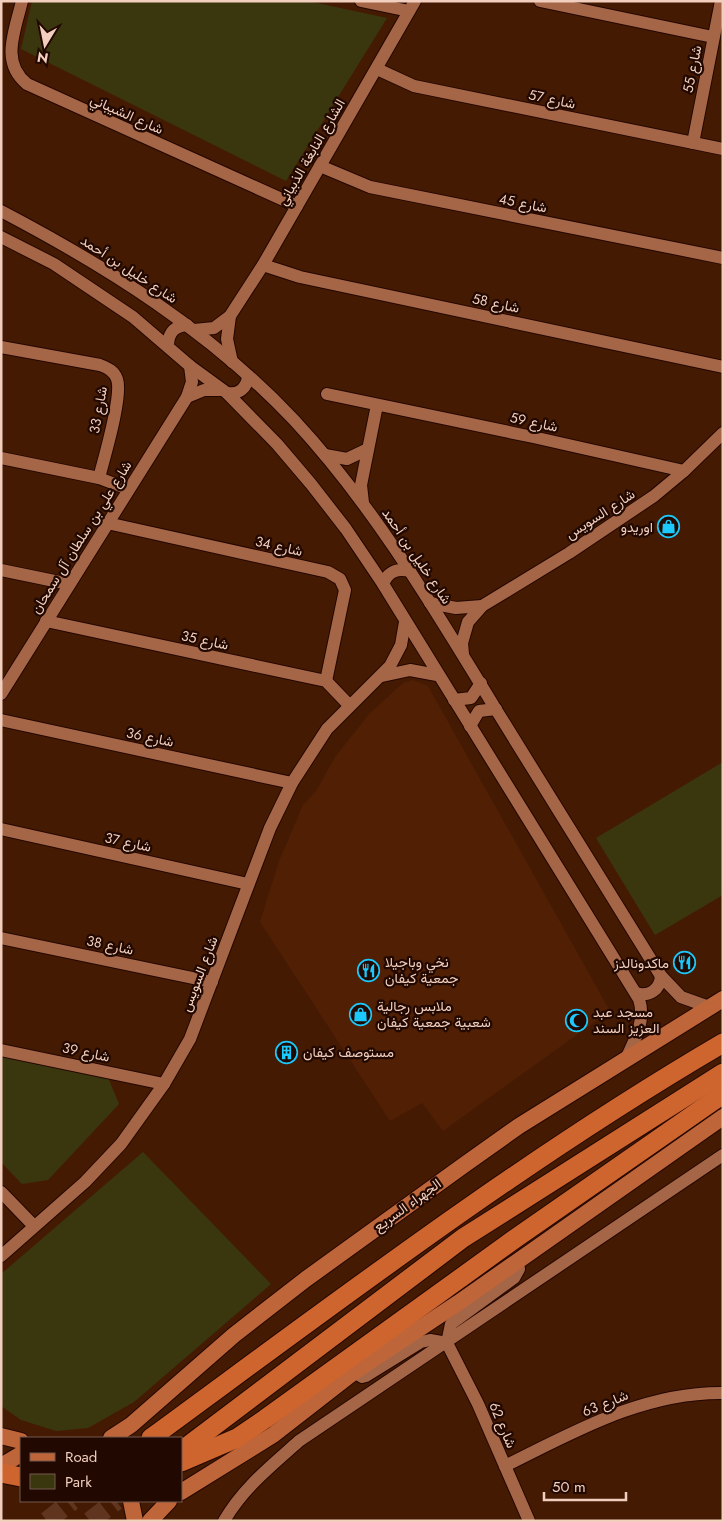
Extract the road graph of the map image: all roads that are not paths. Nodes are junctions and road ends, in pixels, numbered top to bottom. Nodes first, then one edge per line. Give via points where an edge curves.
1 (22, 1) edge
2 (361, 1) edge
3 (540, 1) edge
4 (721, 1) edge
5 (412, 6) edge
6 (713, 37) junction
7 (377, 69) junction
8 (693, 143) junction
9 (723, 149) edge
10 (320, 166) junction
11 (297, 206) junction
12 (1, 211) edge
13 (1, 237) edge
14 (723, 258) edge
15 (263, 265) junction
16 (230, 316) junction
17 (190, 328) junction
18 (168, 344) junction
19 (2, 348) edge
20 (232, 362) junction
21 (190, 366) junction
22 (723, 367) edge
23 (248, 376) junction
24 (224, 392) junction
25 (327, 394) dead end
26 (187, 397) junction
27 (377, 405) junction
28 (723, 433) edge
29 (368, 449) junction
30 (325, 455) junction
31 (1, 458) edge
32 (684, 471) junction
33 (99, 478) junction
34 (128, 490) junction
35 (363, 503) junction
36 (106, 523) junction
37 (1, 570) edge
38 (410, 571) junction
39 (69, 584) junction
40 (383, 584) junction
41 (430, 603) junction
42 (482, 606) junction
43 (46, 621) junction
44 (405, 622) junction
45 (463, 654) junction
46 (437, 675) junction
47 (382, 676) junction
48 (326, 682) junction
49 (481, 684) junction
50 (3, 690) edge
51 (454, 700) junction
52 (349, 706) junction
53 (496, 709) junction
54 (1, 720) edge
55 (470, 726) junction
56 (292, 784) junction
57 (1, 829) edge
58 (248, 884) junction
59 (1, 938) edge
60 (661, 976) junction
61 (212, 982) junction
62 (636, 993) junction
63 (716, 1003) edge
64 (723, 1043) edge
65 (1, 1050) edge
66 (626, 1059) junction
67 (723, 1073) edge
68 (164, 1084) junction
69 (723, 1094) edge
70 (723, 1117) edge
71 (723, 1154) edge
72 (1, 1192) edge
73 (34, 1226) junction
74 (1, 1256) edge
75 (517, 1262) junction
76 (446, 1343) junction
77 (354, 1372) junction
78 (723, 1394) edge
79 (1, 1436) edge
80 (113, 1437) edge
81 (152, 1437) edge
82 (20, 1441) edge
83 (182, 1450) edge
84 (20, 1455) edge
85 (182, 1462) edge
86 (1, 1466) edge
87 (505, 1466) junction
88 (1, 1474) edge
89 (20, 1477) edge
90 (182, 1491) edge
91 (131, 1502) edge
92 (168, 1502) edge
93 (135, 1521) edge
94 (150, 1521) edge
95 (224, 1521) edge
96 (529, 1521) edge

1 - 11 street, شارع الشيباني via 11,51 11,64 16,76 27,84
2 - 5 street
3 - 6 street
4 - 6 street, شارع 55
5 - 7 street, الشارع النابغة الذبياني
6 - 8 street, شارع 55
7 - 8 street, شارع 57 via 414,86
7 - 10 street, الشارع النابغة الذبياني
8 - 9 street, شارع 57
10 - 11 street, الشارع النابغة الذبياني
10 - 14 street, شارع 45 via 370,187
11 - 15 street, الشارع النابغة الذبياني
12 - 17 street, شارع خليل بن أحمد via 147,296
13 - 18 street via 62,270 134,317
15 - 16 street, الشارع النابغة الذبياني
15 - 22 street, شارع 58 via 300,278
16 - 17 street, الشارع النابغة الذبياني via 214,328
16 - 20 street, الشارع النابغة الذبياني via 227,339
17 - 18 street via 175,328
17 - 20 street, شارع خليل بن أحمد
18 - 21 street
19 - 33 street, شارع 33 via 100,365 109,368 116,376 119,393
20 - 23 street, شارع خليل بن أحمد
21 - 24 street
21 - 26 street, شارع علي بن سلطان آل سمحان via 192,382
23 - 24 street via 242,390 232,394
23 - 30 street, شارع خليل بن أحمد
24 - 26 street via 204,390
24 - 40 street via 277,444 311,484
25 - 27 street, شارع 59
26 - 34 street, شارع علي بن سلطان آل سمحان
27 - 29 street
27 - 32 street, شارع 59
28 - 32 street, شارع السويس
29 - 30 street via 347,459
29 - 35 street via 361,485
30 - 35 street, شارع خليل بن أحمد
31 - 33 street
32 - 42 street, شارع السويس via 654,496 569,553
33 - 34 street
34 - 36 street, شارع علي بن سلطان آل سمحان
35 - 38 street, شارع خليل بن أحمد
36 - 39 street, شارع علي بن سلطان آل سمحان
36 - 48 street, شارع 34 via 328,572 340,580 345,590
37 - 39 street
38 - 40 street via 393,571
38 - 41 street, شارع خليل بن أحمد
39 - 43 street, شارع علي بن سلطان آل سمحان
40 - 44 street
41 - 42 street, شارع السويس via 456,608
41 - 45 street, شارع خليل بن أحمد
42 - 45 street, شارع السويس via 468,622 463,637
43 - 48 street, شارع 35
43 - 50 street, شارع علي بن سلطان آل سمحان
44 - 46 street
44 - 47 street, شارع السويس via 396,656
45 - 49 street, شارع خليل بن أحمد
46 - 47 street via 410,670
46 - 51 street
47 - 52 street, شارع السويس
48 - 52 street
49 - 51 street via 471,698
49 - 53 street, شارع خليل بن أحمد
51 - 55 street
52 - 56 street, شارع السويس via 327,729
53 - 55 street via 479,711
53 - 60 street, شارع خليل بن أحمد
54 - 56 street, شارع 36
55 - 62 street
56 - 58 street, شارع السويس
57 - 58 street, شارع 37
58 - 61 street, شارع السويس
59 - 61 street, شارع 38
60 - 62 street via 653,992
60 - 63 street, شارع خليل بن أحمد via 681,997
61 - 68 street, شارع السويس via 190,1039
62 - 66 street via 642,1007 642,1023
63 - 66 main road, الجهراء السريع
64 - 81 highway via 660,1080 450,1219
65 - 68 street, 39 شارع
66 - 80 main road, الجهراء السريع via 519,1126 314,1273 234,1335 132,1425
67 - 83 highway via 463,1238
68 - 73 street, شارع السويس via 120,1144 85,1182
69 - 85 highway via 265,1419 237,1438
70 - 75 main road
71 - 76 street
72 - 73 street
73 - 74 street, شارع السويس
75 - 76 street via 519,1269 514,1278 451,1324
75 - 77 main road
76 - 77 street via 426,1340 366,1376
76 - 87 street, شارع 62
76 - 95 street via 298,1441 248,1487
77 - 90 main road via 273,1435
78 - 87 street, شارع 63 via 668,1397 641,1405 608,1416
79 - 82 main road
84 - 86 main road
87 - 96 street, شارع 62
88 - 89 highway
91 - 93 main road
92 - 94 main road

